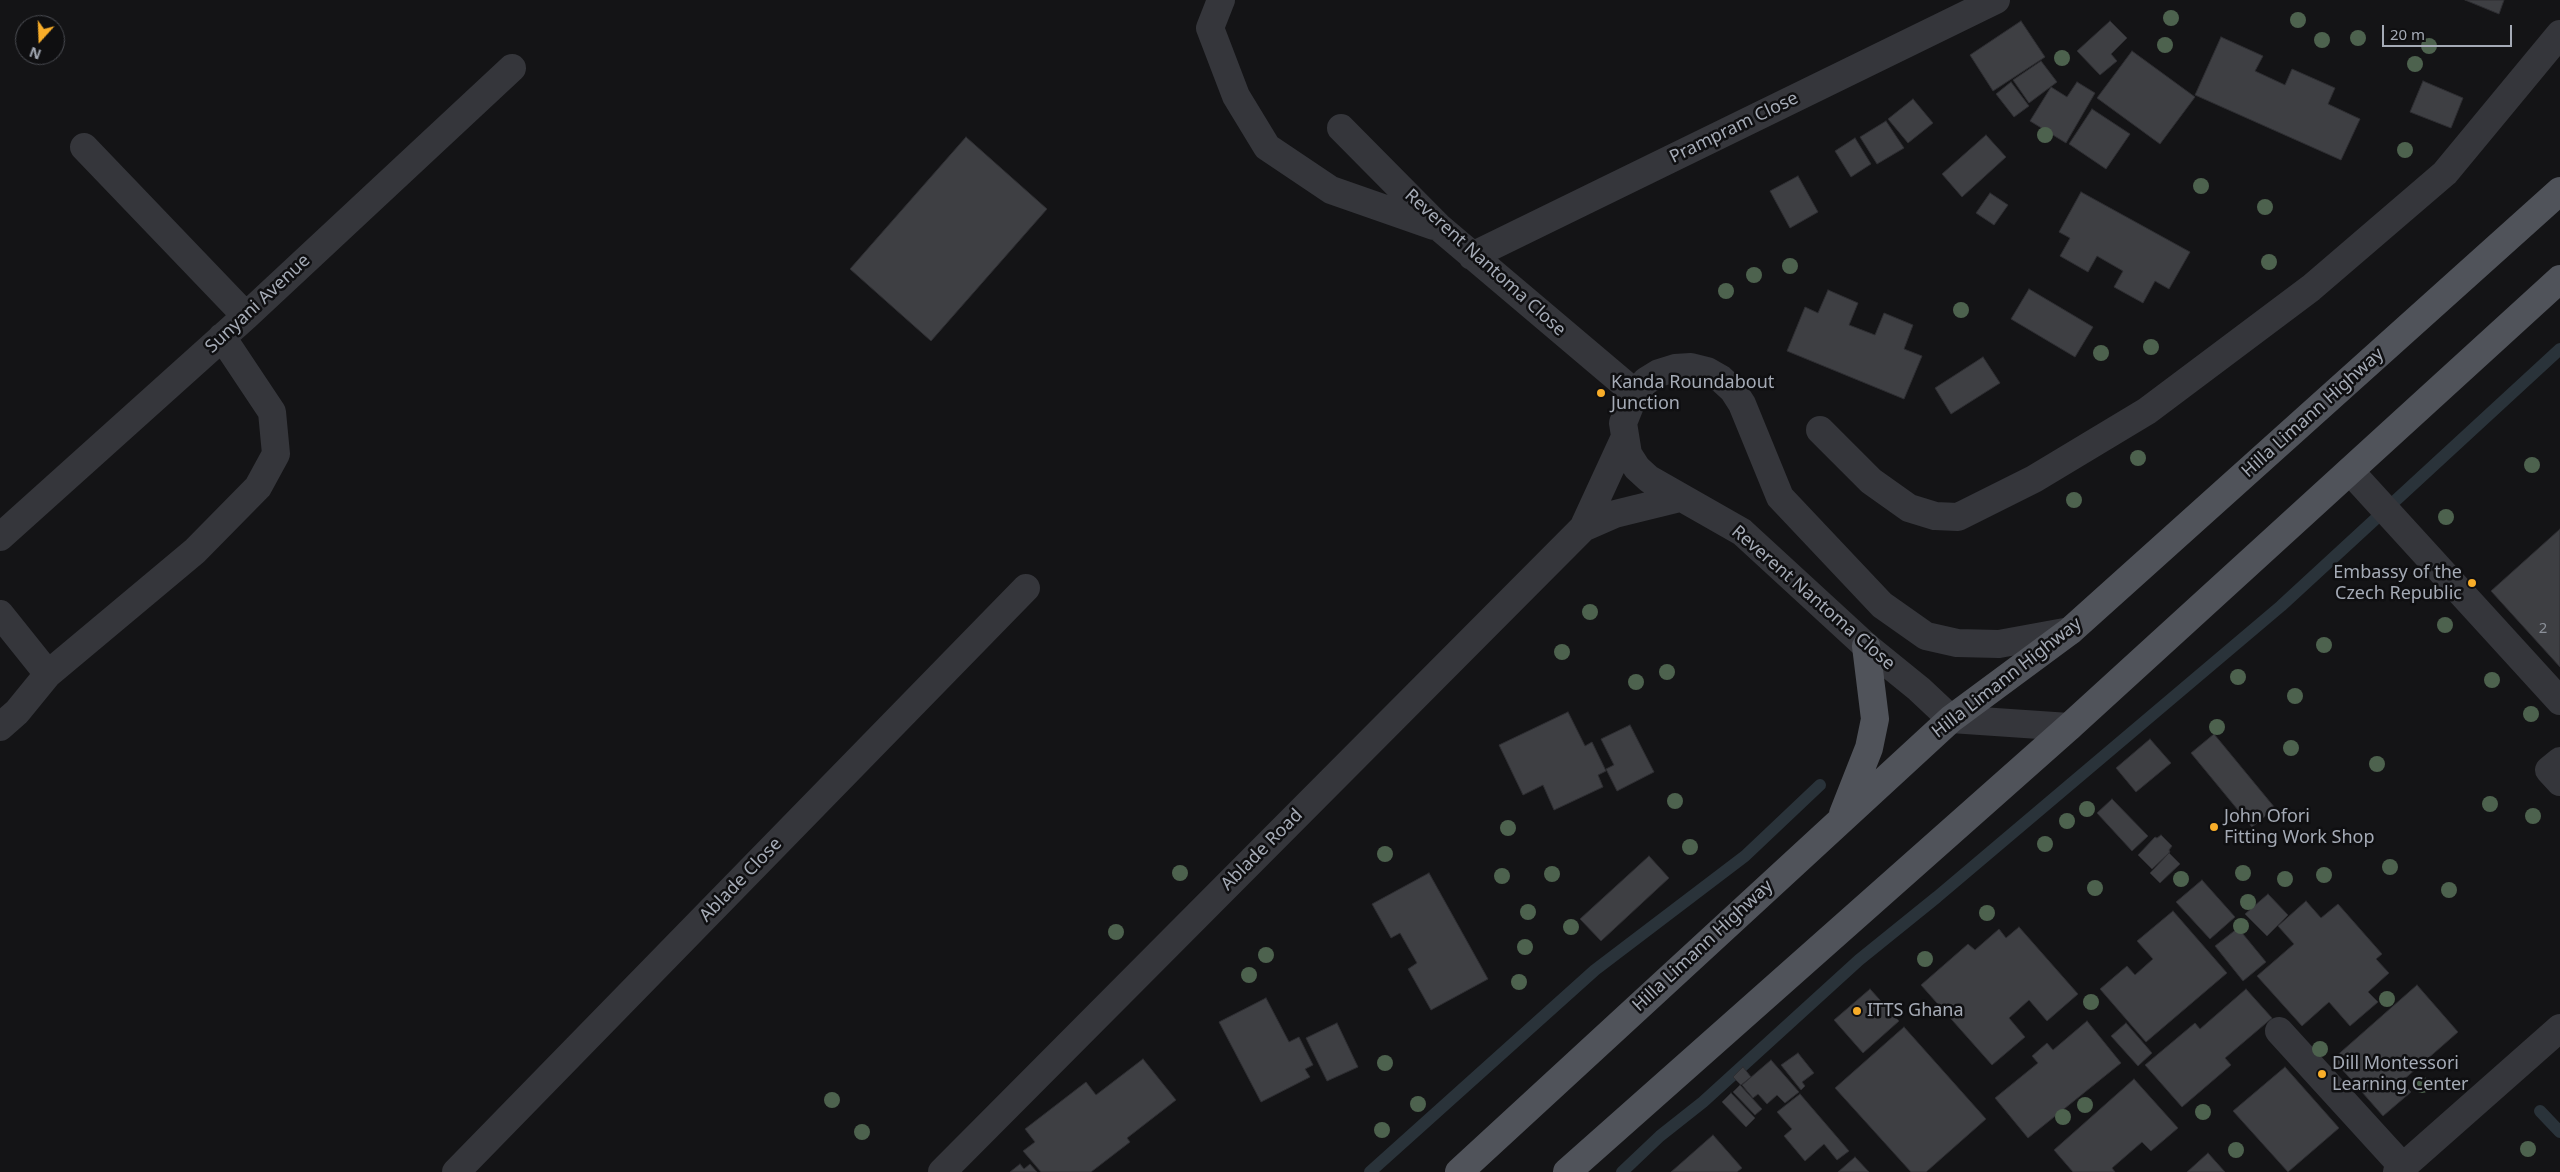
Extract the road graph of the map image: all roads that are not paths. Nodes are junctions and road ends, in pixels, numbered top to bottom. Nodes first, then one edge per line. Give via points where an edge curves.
1 (1221, 0) edge
2 (1996, 0) edge
3 (2560, 34) edge
4 (512, 68) dead end
5 (1342, 128) dead end
6 (84, 147) dead end
7 (2560, 190) edge
8 (1440, 228) junction
9 (1472, 256) junction
10 (2560, 279) edge
11 (246, 316) junction
12 (222, 337) junction
13 (1635, 393) junction
14 (1820, 430) dead end
15 (1624, 439) junction
16 (2350, 471) junction
17 (1680, 498) junction
18 (1583, 528) junction
19 (0, 536) edge
20 (1026, 588) dead end
21 (0, 614) edge
22 (2070, 631) junction
23 (1866, 646) junction
24 (48, 674) junction
25 (2560, 701) edge
26 (1951, 719) junction
27 (0, 727) edge
28 (2068, 727) junction
29 (2560, 760) edge
30 (2560, 782) edge
31 (1842, 818) junction
32 (2560, 1028) edge
33 (2279, 1031) dead end
34 (2400, 1169) edge
35 (456, 1172) edge
36 (942, 1172) edge
37 (1459, 1172) edge
38 (1567, 1172) edge

1 - 8 street via 1210,28 1236,96 1268,147 1331,190
2 - 9 street, Prampram Close
3 - 14 street via 2445,173 2312,288 2147,411 2034,479 1958,516 1935,516 1908,508 1871,481
4 - 11 street, Sunyani Avenue
5 - 8 street, Reverent Nantoma Close
6 - 11 street
7 - 22 main road, Hilla Limann Highway
8 - 9 street, Reverent Nantoma Close
9 - 13 street, Reverent Nantoma Close
10 - 16 main road
11 - 12 street, Sunyani Avenue
12 - 19 street, Sunyani Avenue
12 - 24 street via 272,412 276,454 258,486 195,551
13 - 15 street, Reverent Nantoma Close via 1623,423
13 - 22 street, Reverent Nantoma Close via 1646,381 1675,368 1707,371 1721,379 1742,404 1780,497 1882,605 1926,636 1957,643 1999,644
15 - 17 street, Reverent Nantoma Close via 1637,468
15 - 18 street, Ablade Road
16 - 25 street
16 - 28 main road
17 - 18 street, Ablade Road via 1616,514
17 - 23 street, Reverent Nantoma Close via 1742,532
18 - 36 street, Ablade Road
20 - 35 street, Ablade Close
21 - 24 street
22 - 26 main road, Hilla Limann Highway
23 - 26 street, Reverent Nantoma Close
23 - 31 main road via 1875,718 1868,748
24 - 27 street via 17,712
26 - 28 street
26 - 31 main road, Hilla Limann Highway
28 - 38 main road
29 - 30 street via 2549,770
31 - 37 main road, Hilla Limann Highway
32 - 34 street
33 - 34 street

